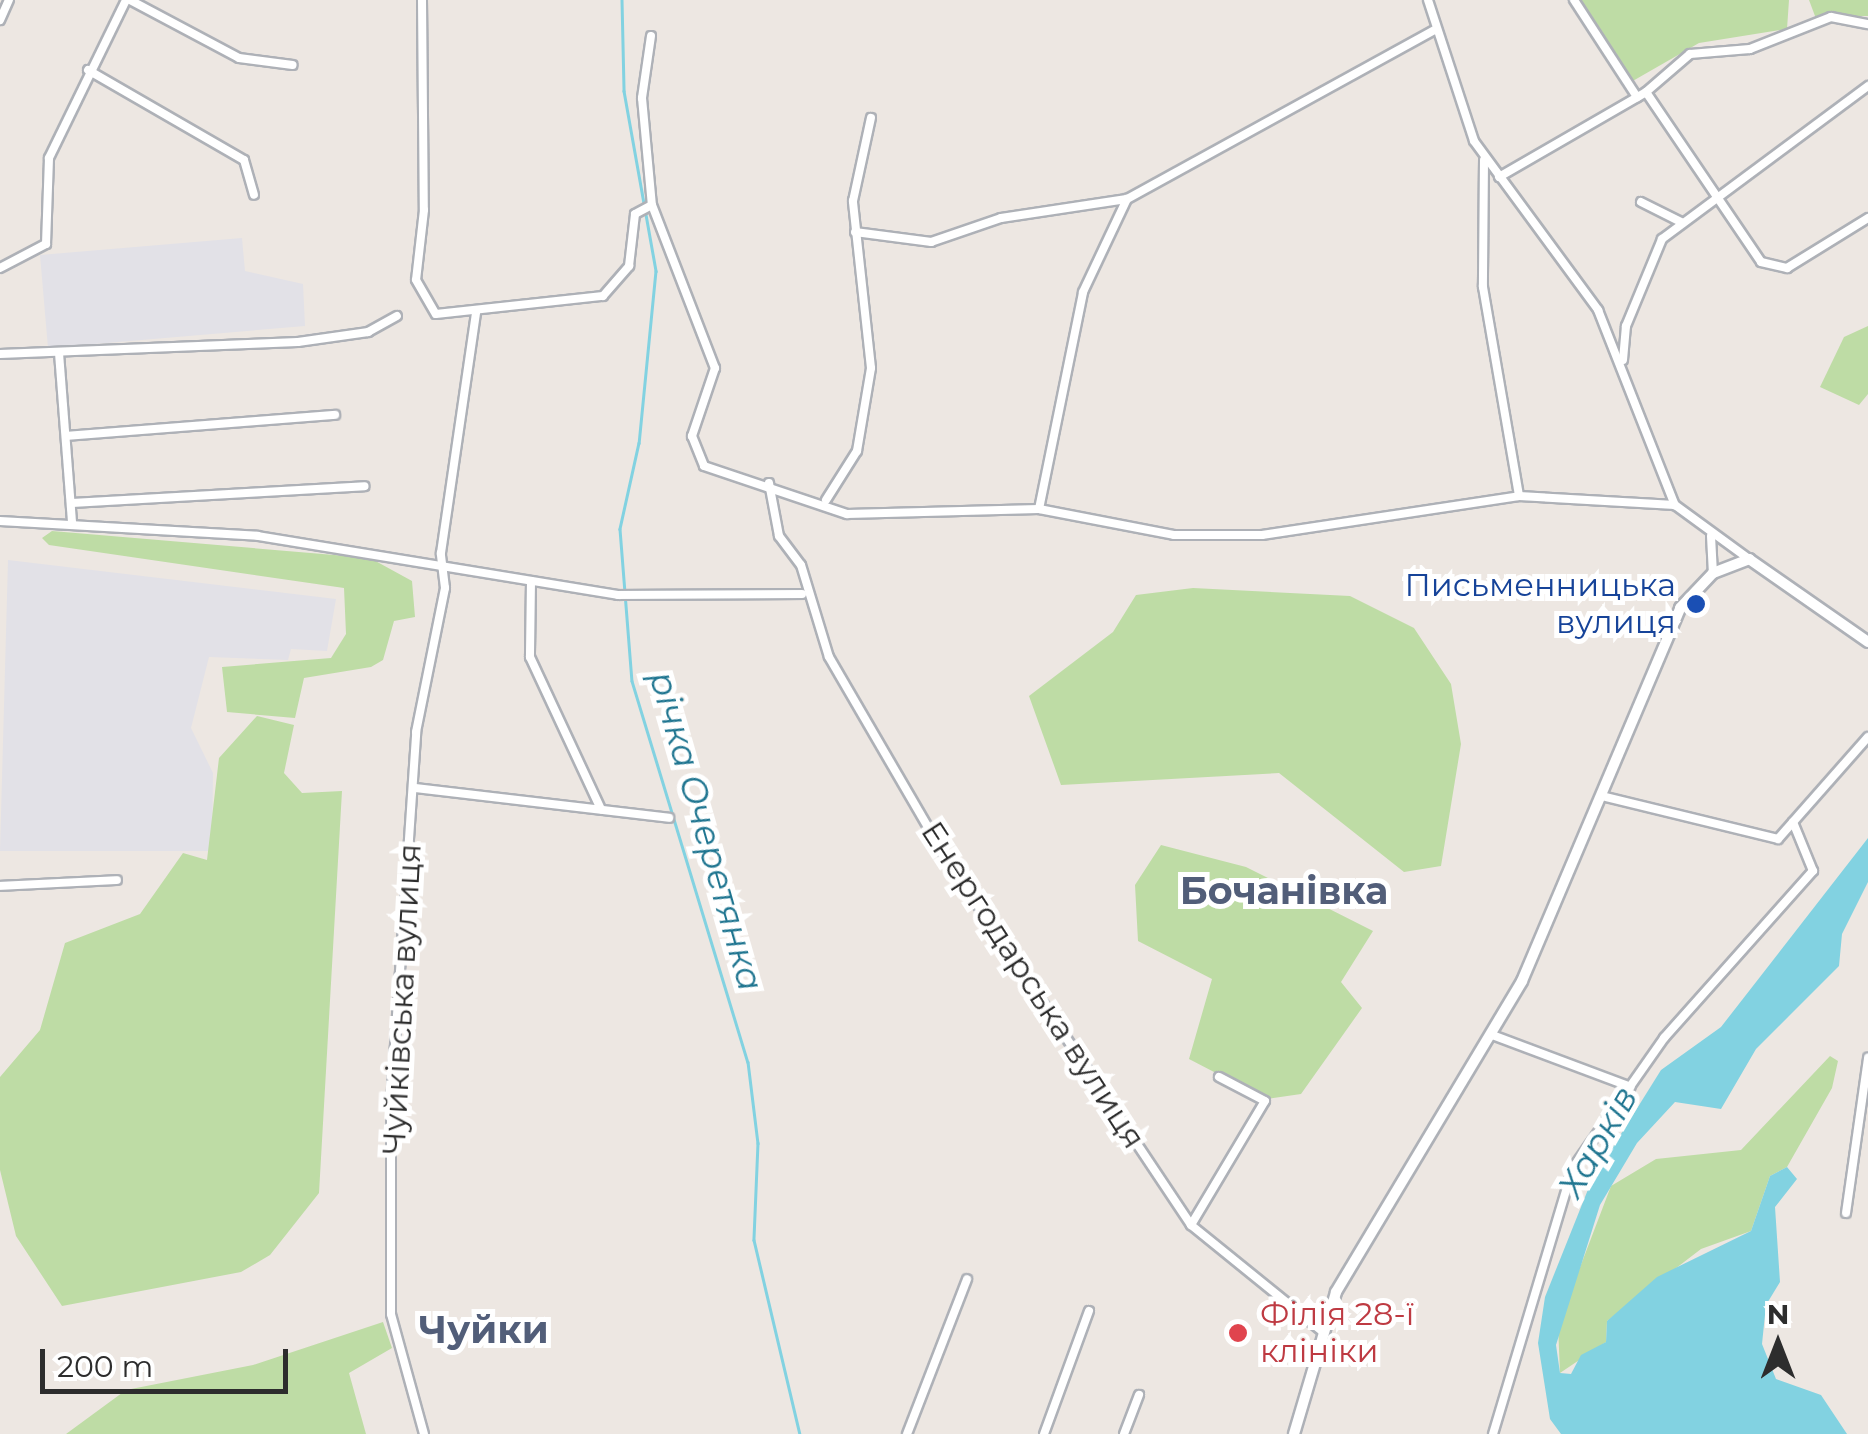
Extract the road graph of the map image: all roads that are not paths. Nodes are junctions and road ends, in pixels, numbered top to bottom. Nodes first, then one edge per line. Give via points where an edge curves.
1 (9, 0) edge
2 (128, 0) edge
3 (422, 0) edge
4 (1428, 0) edge
5 (1574, 0) edge
6 (0, 20) edge
7 (1868, 24) edge
8 (1434, 30) junction
9 (651, 36) dead end
10 (292, 66) dead end
11 (88, 70) junction
12 (1868, 86) edge
13 (1641, 95) junction
14 (871, 118) dead end
15 (1484, 160) junction
16 (1499, 177) junction
17 (254, 194) dead end
18 (1712, 197) junction
19 (1127, 199) junction
20 (1641, 202) dead end
21 (652, 205) junction
22 (1868, 218) edge
23 (1681, 222) junction
24 (855, 232) junction
25 (0, 268) edge
26 (476, 312) junction
27 (396, 316) dead end
28 (59, 353) junction
29 (0, 354) edge
30 (1622, 365) junction
31 (335, 415) dead end
32 (66, 436) junction
33 (769, 483) junction
34 (365, 486) dead end
35 (1519, 496) junction
36 (826, 500) junction
37 (72, 503) junction
38 (1675, 505) junction
39 (1038, 509) junction
40 (0, 521) edge
41 (72, 523) junction
42 (1711, 536) junction
43 (1748, 559) junction
44 (442, 564) junction
45 (1713, 573) junction
46 (531, 581) junction
47 (802, 594) junction
48 (1868, 642) edge
49 (1868, 736) edge
50 (415, 788) junction
51 (1606, 797) junction
52 (601, 810) junction
53 (668, 818) dead end
54 (1793, 822) junction
55 (116, 880) dead end
56 (0, 886) edge
57 (1492, 1035) junction
58 (1868, 1058) edge
59 (1219, 1077) dead end
60 (1631, 1087) junction
61 (1846, 1212) dead end
62 (1191, 1225) junction
63 (966, 1278) dead end
64 (1089, 1311) dead end
65 (1322, 1331) junction
66 (1139, 1395) dead end
67 (424, 1434) edge
68 (907, 1434) edge
69 (1044, 1434) edge
70 (1124, 1434) edge
71 (1294, 1434) edge
72 (1493, 1434) edge

1 - 6 street
2 - 10 street via 239,58
2 - 11 street
3 - 26 street via 424,210 416,280 436,314
4 - 8 street
5 - 13 street
7 - 13 street via 1832,18 1750,49 1690,54
8 - 15 street
8 - 19 street
9 - 21 street via 642,98
11 - 17 street via 244,160
11 - 25 street via 49,158 46,244
12 - 18 street
13 - 16 street
13 - 18 street
14 - 24 street
15 - 16 street
15 - 35 street via 1484,287 1513,421
16 - 30 street via 1598,310
18 - 22 street via 1751,254 1787,268
18 - 23 street
19 - 24 street via 1001,218 931,242
19 - 39 street via 1078,310
20 - 23 street
21 - 26 street via 635,214 629,266 603,296
21 - 33 street via 715,368 692,436 704,466
23 - 30 street via 1648,269
24 - 36 street via 871,368 857,452
26 - 44 street, Чуйківська вулиця
27 - 28 street via 368,332 298,342
28 - 29 street
28 - 32 street
30 - 38 street
31 - 32 street
32 - 37 street
33 - 36 street
33 - 47 street, Енергодарська вулиця via 779,536 801,565
34 - 37 street
35 - 38 street
35 - 39 street via 1262,535 1174,535
36 - 39 street via 848,514
37 - 41 street
38 - 42 street
40 - 41 street
41 - 44 street via 258,536
42 - 43 street
42 - 45 street
43 - 45 main road
43 - 48 main road
44 - 46 street
44 - 50 street, Чуйківська вулиця
45 - 51 main road via 1680,608
46 - 47 street via 618,596
46 - 52 street via 530,657
47 - 62 street, Енергодарська вулиця via 828,658 943,853
49 - 54 street
50 - 52 street
50 - 67 street, Чуйківська вулиця via 392,1103 392,1314
51 - 54 street via 1774,840
51 - 57 main road
52 - 53 street
54 - 60 street via 1813,871
55 - 56 street
57 - 60 street
57 - 65 main road
58 - 61 street
59 - 62 street via 1264,1101
60 - 72 street via 1560,1200
62 - 65 street, Енергодарська вулиця
63 - 68 street
64 - 69 street
65 - 71 main road
66 - 70 street

